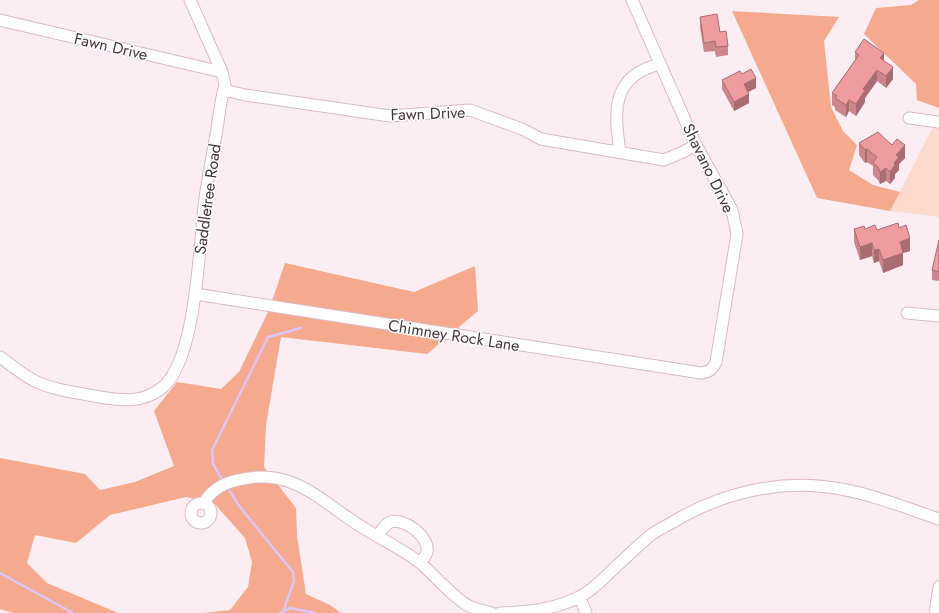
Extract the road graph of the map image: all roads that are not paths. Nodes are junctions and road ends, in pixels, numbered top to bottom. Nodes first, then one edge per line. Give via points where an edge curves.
1 (190, 0) edge
2 (632, 0) edge
3 (0, 20) edge
4 (660, 64) junction
5 (222, 72) junction
6 (224, 90) junction
7 (909, 118) dead end
8 (939, 122) edge
9 (696, 145) junction
10 (620, 152) junction
11 (195, 294) junction
12 (907, 313) dead end
13 (939, 316) edge
14 (0, 357) edge
15 (713, 370) joint
16 (204, 503) dead end
17 (939, 519) edge
18 (378, 536) junction
19 (420, 563) junction
20 (939, 587) edge
21 (580, 597) junction
22 (550, 611) edge
23 (492, 613) edge
24 (500, 613) edge
25 (586, 613) edge
26 (935, 613) edge

1 - 5 street, Saddletree Road
2 - 4 street, Shavano Drive
3 - 5 street, Fawn Drive
4 - 9 street, Shavano Drive
4 - 10 street via 631,77 618,100 616,126
5 - 6 street, Saddletree Road
6 - 10 street, Fawn Drive via 390,116 470,110 522,129 541,139
6 - 11 street, Saddletree Road via 205,197
7 - 8 street
9 - 10 street, Fawn Drive via 664,160
9 - 15 street, Shavano Drive via 732,210 737,234
11 - 14 street, Saddletree Road via 181,357 164,386 142,399 113,399 50,387 34,381
11 - 15 street, Chimney Rock Lane via 701,373
12 - 13 street
16 - 18 street via 214,490 232,481 270,476 311,491
17 - 21 street via 867,495 840,489 778,486 747,491 716,500 652,534
18 - 19 street
18 - 19 street via 391,522 402,522 413,528 426,544 427,553
19 - 23 street via 468,606
20 - 26 street
21 - 22 street
21 - 25 street
22 - 24 street

